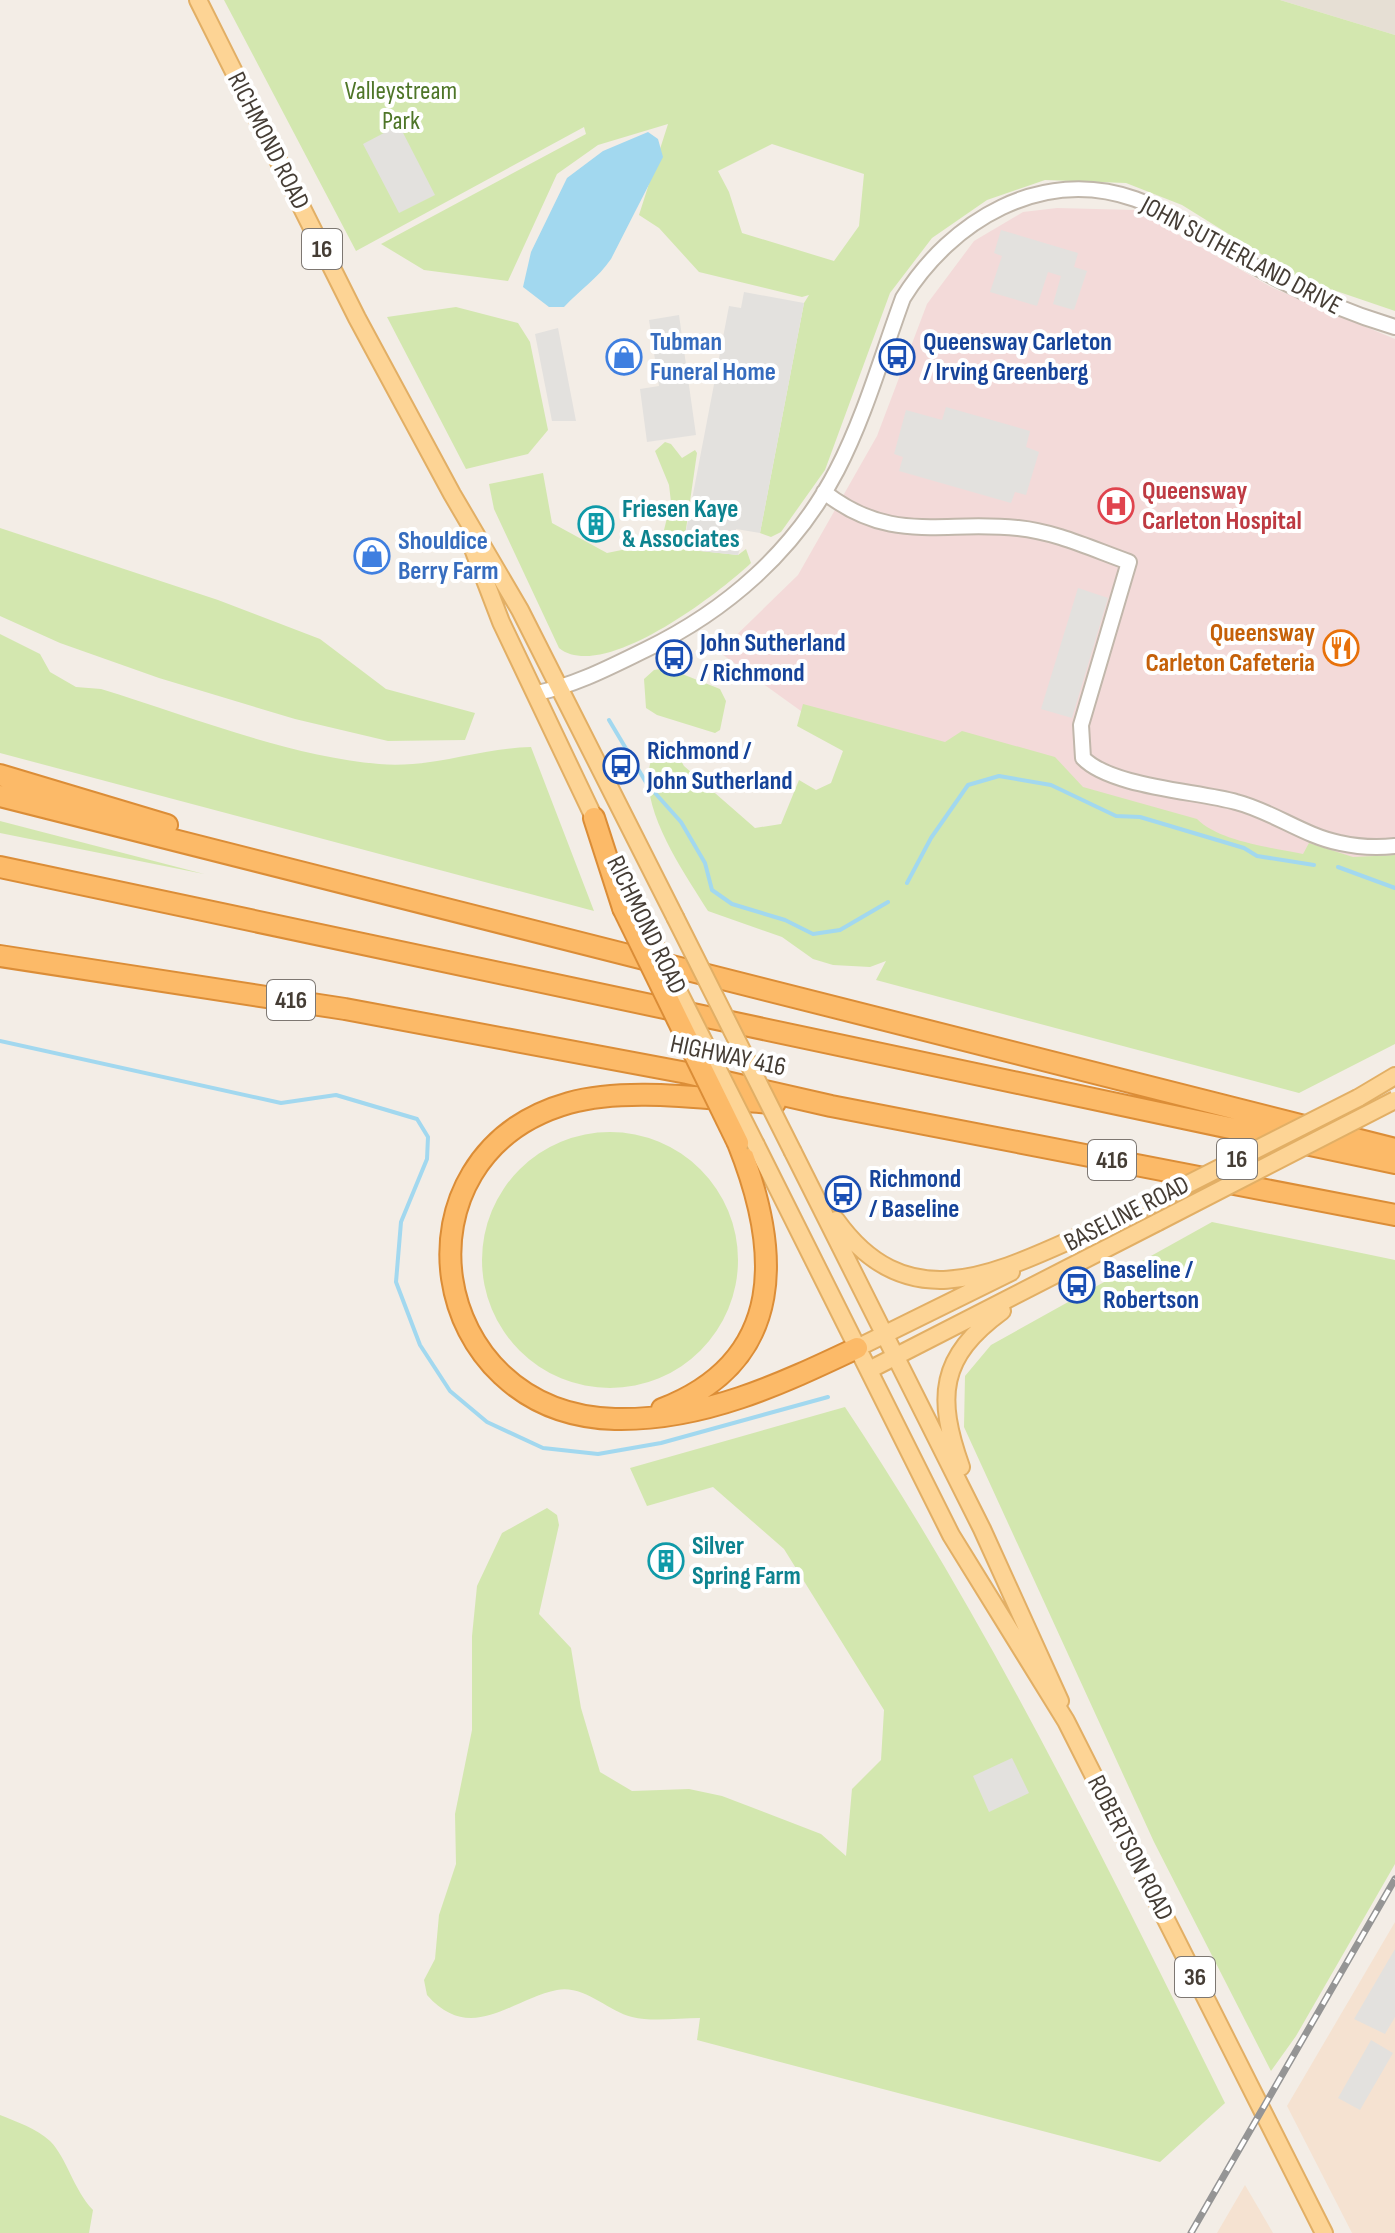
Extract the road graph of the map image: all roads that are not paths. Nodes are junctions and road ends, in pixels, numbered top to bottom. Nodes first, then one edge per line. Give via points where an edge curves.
1 (198, 0) edge
2 (1395, 327) edge
3 (824, 492) junction
4 (452, 494) junction
5 (561, 688) junction
6 (537, 693) junction
7 (0, 775) edge
8 (0, 796) edge
9 (594, 818) joint
10 (1395, 846) edge
11 (0, 867) edge
12 (378, 889) junction
13 (0, 954) edge
14 (1395, 1076) edge
15 (1395, 1100) edge
16 (831, 1106) junction
17 (747, 1144) junction
18 (1395, 1149) edge
19 (1395, 1163) edge
20 (804, 1174) junction
21 (1395, 1215) edge
22 (1117, 1220) junction
23 (1038, 1285) junction
24 (885, 1334) junction
25 (857, 1348) junction
26 (895, 1357) junction
27 (869, 1370) junction
28 (636, 1418) junction
29 (982, 1529) junction
30 (1066, 1721) junction
31 (1324, 2233) edge

1 - 4 main road, RICHMOND ROAD / 16 via 357,318
2 - 3 street, JOHN SUTHERLAND DRIVE via 1330,305 1261,270 1184,220 1132,198 1077,191 1023,200 967,225 917,276 903,298 853,434
3 - 5 street, JOHN SUTHERLAND DRIVE via 786,548 710,613 682,632
3 - 10 street via 880,524 909,529 1020,528 1065,537 1129,562 1081,725 1083,758 1093,767 1128,778 1239,802 1329,841
4 - 5 main road, RICHMOND ROAD / 16
4 - 6 main road, RICHMOND ROAD / 16 via 501,622
5 - 6 street, JOHN SUTHERLAND DRIVE
5 - 20 main road, RICHMOND ROAD / 16, bridge
6 - 9 main road, RICHMOND ROAD / 16
7 - 12 highway
8 - 12 highway
9 - 17 highway, bridge via 630,909
11 - 19 highway
12 - 18 highway
13 - 16 highway, HIGHWAY 416 / 416 via 345,1009 687,1073
14 - 22 main road, BASELINE ROAD / 16, bridge
15 - 23 main road, BASELINE ROAD / 16, bridge
16 - 21 highway, HIGHWAY 416 / 416
16 - 28 highway via 621,1097 570,1103 515,1130 473,1176 457,1209 449,1262 456,1302 472,1340 509,1382 540,1401 596,1417
17 - 25 main road
17 - 28 highway via 768,1251 761,1310 745,1344 710,1382 681,1401
20 - 22 main road via 863,1254 915,1280 971,1277
20 - 24 main road, RICHMOND ROAD / 16
22 - 24 main road, BASELINE ROAD / 16
23 - 26 main road, BASELINE ROAD / 16
23 - 29 main road via 968,1339 946,1386 946,1421
24 - 25 main road, BASELINE ROAD / 16
24 - 26 main road, ROBERTSON ROAD / 36
25 - 27 main road, ROBERTSON ROAD
25 - 28 highway via 749,1396
26 - 27 main road, BASELINE ROAD / 16
26 - 29 main road, ROBERTSON ROAD / 36
27 - 30 main road, ROBERTSON ROAD / 36 via 951,1535
29 - 30 main road, ROBERTSON ROAD / 36 via 1052,1678
30 - 31 main road, ROBERTSON ROAD / 36

